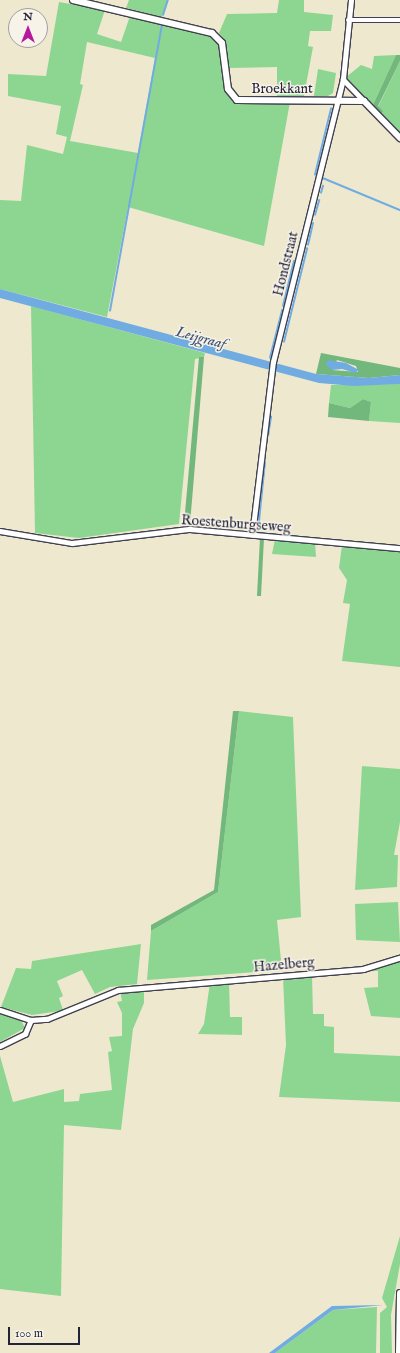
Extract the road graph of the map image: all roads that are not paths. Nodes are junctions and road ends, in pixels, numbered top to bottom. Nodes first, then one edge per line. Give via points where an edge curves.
1 (73, 0) edge
2 (351, 0) edge
3 (348, 20) junction
4 (400, 20) edge
5 (343, 79) junction
6 (338, 100) junction
7 (364, 101) junction
8 (400, 138) edge
9 (0, 531) edge
10 (252, 534) junction
11 (400, 548) edge
12 (400, 958) edge
13 (0, 1010) edge
14 (30, 1020) junction
15 (0, 1046) edge
16 (400, 1293) edge
17 (398, 1353) edge

1 - 6 street, Broekkant via 207,31 222,43 228,89 237,100
2 - 3 street, Hondstraat
3 - 4 street
3 - 5 street, Hondstraat
5 - 6 street, Hondstraat
5 - 7 street
6 - 7 street, Broekkant
6 - 10 street, Hondstraat via 273,362
7 - 8 street
9 - 10 street, Roestenburgseweg via 72,543 190,529
10 - 11 street, Roestenburgseweg
12 - 14 street, Hazelberg via 363,969 110,992 61,1015
13 - 14 street
14 - 15 street via 25,1034
16 - 17 street

